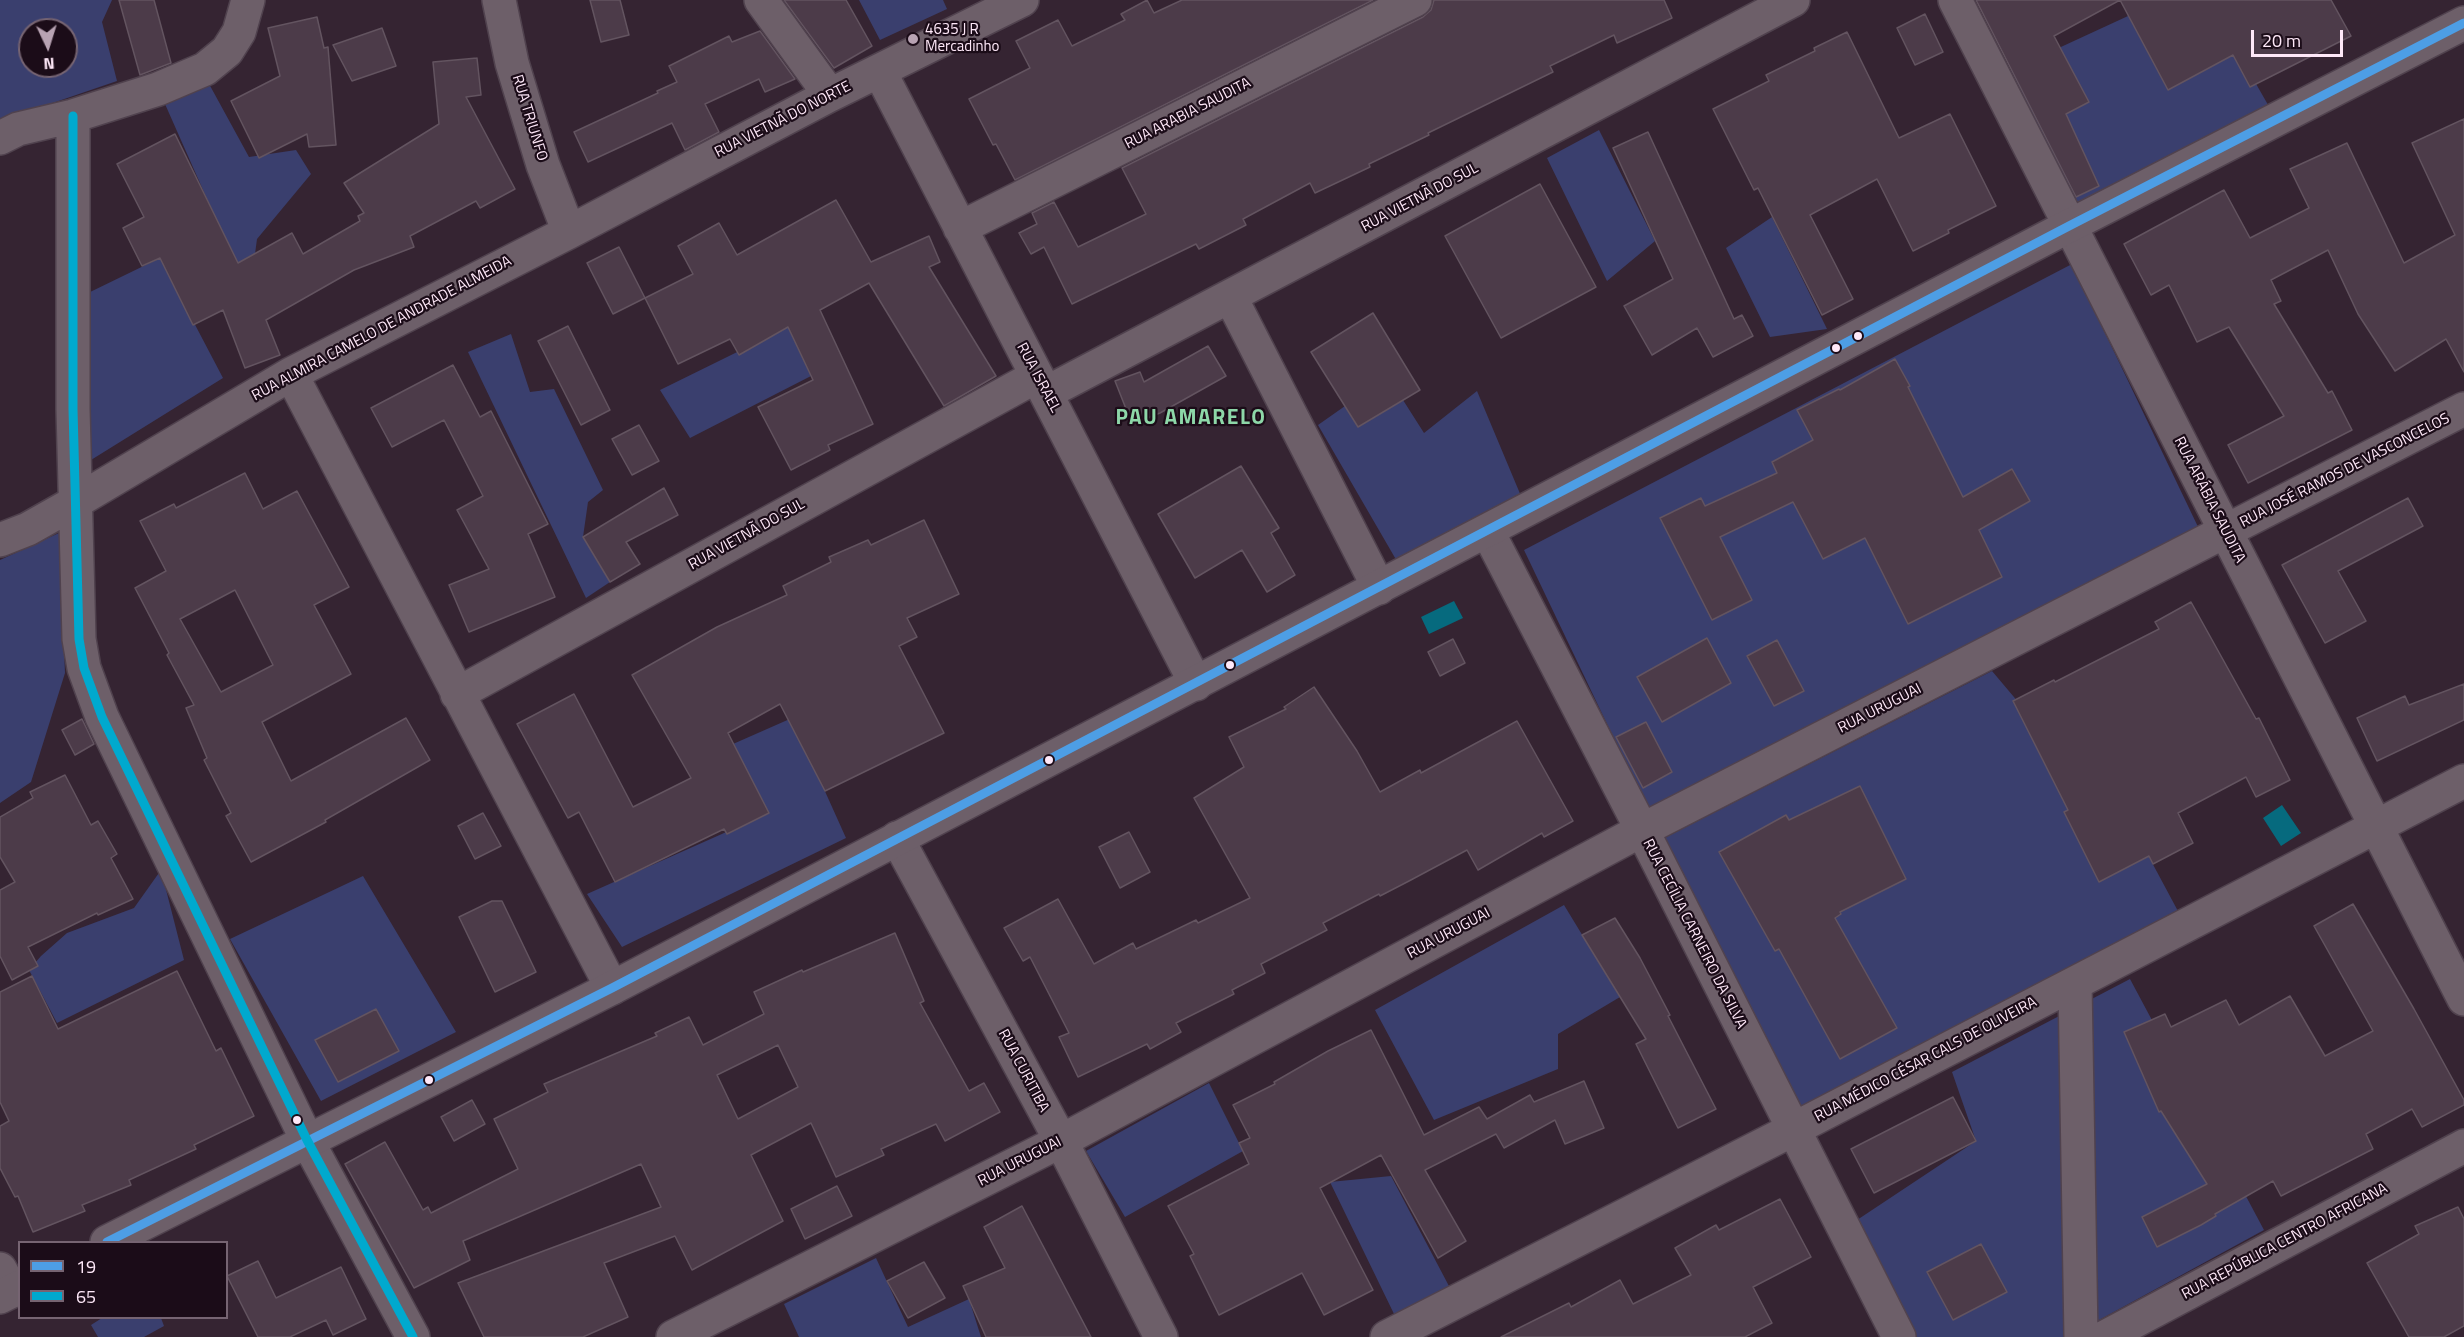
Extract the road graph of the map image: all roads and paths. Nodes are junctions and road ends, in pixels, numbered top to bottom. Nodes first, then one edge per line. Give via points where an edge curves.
1 (248, 0) edge
2 (500, 0) edge
3 (761, 0) edge
4 (1022, 0) edge
5 (1416, 0) edge
6 (1793, 0) edge
7 (1955, 0) edge
8 (2464, 23) edge
9 (880, 72) junction
10 (830, 95) junction
11 (61, 118) junction
12 (9, 134) edge
13 (2069, 226) junction
14 (960, 228) junction
15 (558, 238) junction
16 (1231, 298) junction
17 (291, 374) junction
18 (1041, 385) junction
19 (2464, 409) edge
20 (72, 504) junction
21 (1488, 532) junction
22 (2226, 533) junction
23 (14, 534) edge
24 (1379, 588) junction
25 (1196, 684) junction
26 (457, 694) junction
27 (2464, 781) edge
28 (2376, 827) junction
29 (1642, 830) junction
30 (897, 838) junction
31 (2075, 983) junction
32 (612, 988) junction
33 (2464, 999) edge
34 (1792, 1130) junction
35 (307, 1140) junction
36 (1061, 1141) junction
37 (2464, 1146) edge
38 (109, 1241) edge
39 (413, 1337) edge
40 (673, 1337) edge
41 (1161, 1337) edge
42 (1387, 1337) edge
43 (1899, 1337) edge
44 (2081, 1337) edge
45 (2105, 1337) edge

1 - 11 street via 239,32 227,51 205,69 158,89
2 - 15 street, RUA TRIUNFO via 512,63 543,165
3 - 10 street
4 - 9 street, RUA VIETNÃ DO NORTE
5 - 14 street, RUA ARABIA SAUDITA
6 - 16 street, RUA VIETNÃ DO SUL
7 - 13 street, RUA ARÁBIA SAUDITA
8 - 13 street
9 - 10 street, RUA VIETNÃ DO NORTE
9 - 14 street, RUA ISRAEL
10 - 15 street, RUA VIETNÃ DO NORTE
11 - 12 street
11 - 20 street via 73,409
13 - 21 street
13 - 22 street, RUA ARÁBIA SAUDITA
14 - 18 street, RUA ISRAEL
15 - 17 street, RUA ALMIRA CAMELO DE ANDRADE ALMEIDA
16 - 18 street, RUA VIETNÃ DO SUL
16 - 24 street
17 - 20 street, RUA ALMIRA CAMELO DE ANDRADE ALMEIDA
17 - 26 street
18 - 25 street, RUA ISRAEL
18 - 26 street, RUA VIETNÃ DO SUL
19 - 22 street, RUA JOSÉ RAMOS DE VASCONCELOS
20 - 23 street, RUA ALMIRA CAMELO DE ANDRADE ALMEIDA
20 - 35 street via 80,639 90,690
21 - 24 street
21 - 29 street, RUA CECÍLIA CARNEIRO DA SILVA
22 - 28 street, RUA ARÁBIA SAUDITA
22 - 29 street, RUA URUGUAI
24 - 25 street
25 - 30 street
26 - 32 street
27 - 28 street, RUA MÉDICO CÉSAR CALS DE OLIVEIRA
28 - 31 street, RUA MÉDICO CÉSAR CALS DE OLIVEIRA
28 - 33 street, RUA ARÁBIA SAUDITA
29 - 34 street, RUA CECÍLIA CARNEIRO DA SILVA
29 - 36 street, RUA URUGUAI
30 - 32 street
30 - 36 street, RUA CURITIBA
31 - 34 street, RUA MÉDICO CÉSAR CALS DE OLIVEIRA
31 - 44 street
32 - 35 street
34 - 42 street, RUA MÉDICO CÉSAR CALS DE OLIVEIRA
34 - 43 street, RUA CECÍLIA CARNEIRO DA SILVA
35 - 38 street
35 - 39 street
36 - 40 street, RUA URUGUAI
36 - 41 street, RUA CURITIBA
37 - 45 street, RUA REPÚBLICA CENTRO AFRICANA

